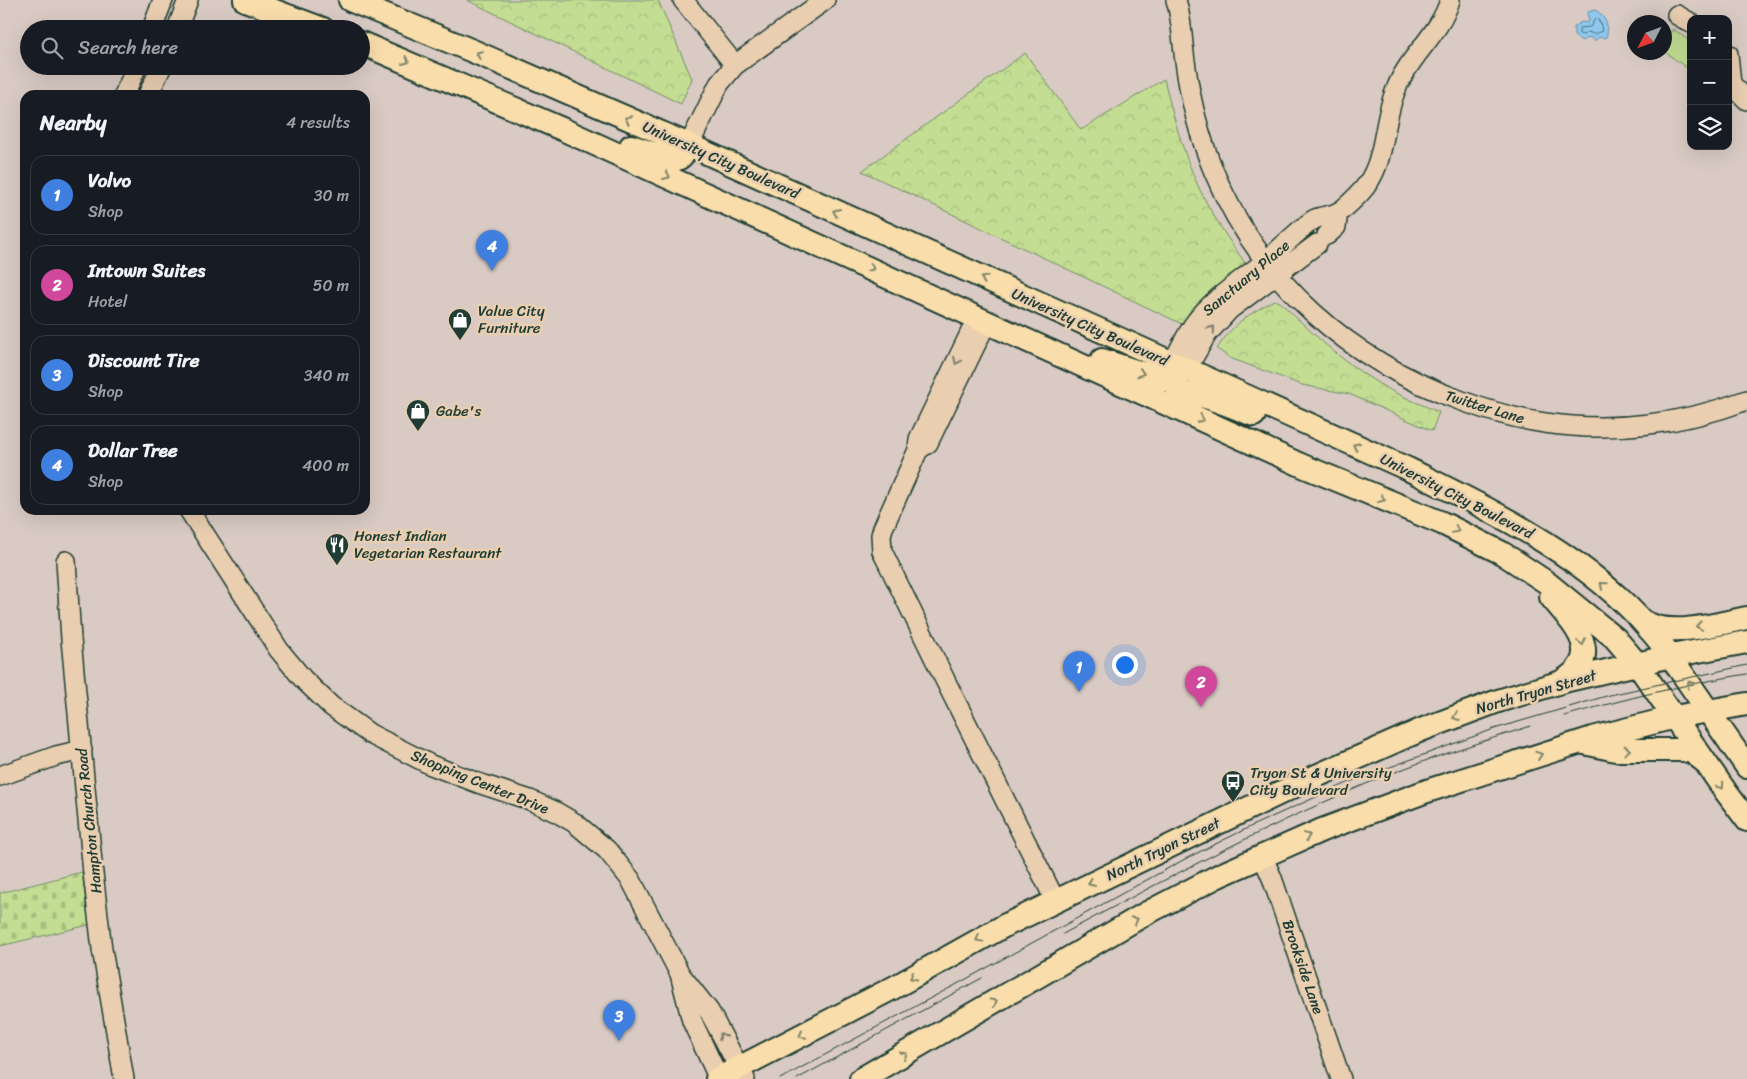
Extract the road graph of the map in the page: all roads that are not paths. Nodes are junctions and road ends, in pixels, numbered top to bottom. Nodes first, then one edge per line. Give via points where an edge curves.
1 (163, 0) edge
2 (188, 0) edge
3 (245, 0) edge
4 (350, 0) edge
5 (683, 0) edge
6 (825, 0) edge
7 (1176, 0) edge
8 (1450, 0) edge
9 (155, 20) edge
10 (180, 20) edge
11 (299, 20) edge
12 (370, 47) edge
13 (1729, 60) edge
14 (735, 65) junction
15 (133, 75) edge
16 (158, 75) edge
17 (126, 90) edge
18 (150, 90) edge
19 (1747, 100) edge
20 (562, 129) junction
21 (689, 145) junction
22 (1338, 212) junction
23 (1271, 267) junction
24 (982, 319) junction
25 (1027, 340) junction
26 (1179, 367) junction
27 (1747, 400) edge
28 (1169, 404) junction
29 (1325, 431) junction
30 (192, 515) edge
31 (66, 561) dead end
32 (1519, 564) junction
33 (1639, 618) junction
34 (1747, 618) edge
35 (1747, 642) edge
36 (1671, 656) junction
37 (1638, 665) junction
38 (1556, 684) junction
39 (1747, 704) edge
40 (1709, 711) junction
41 (1674, 717) junction
42 (1571, 745) junction
43 (82, 750) junction
44 (1704, 761) junction
45 (1747, 766) edge
46 (0, 776) edge
47 (1747, 820) edge
48 (1262, 855) junction
49 (1055, 900) junction
50 (680, 974) junction
51 (742, 1073) edge
52 (124, 1079) edge
53 (718, 1079) edge
54 (862, 1079) edge
55 (1341, 1079) edge

1 - 9 street
2 - 10 street
3 - 11 main road
21 -> 4 main road, University City Boulevard
5 - 14 street
6 - 14 street
7 - 23 street, Twitter Lane via 1194,111 1214,171 1242,226
8 - 22 street, Sanctuary Place via 1438,27 1397,85 1378,164 1370,181
12 -> 20 main road, University City Boulevard
13 - 19 street via 1731,84
14 - 21 street via 719,84
15 - 17 street
16 - 18 street
20 - 21 main road via 640,148 672,160 684,155
20 -> 24 main road, University City Boulevard
26 -> 21 main road, University City Boulevard
22 - 23 street, Sanctuary Place via 1315,219
22 - 23 street, Sanctuary Place via 1336,227 1322,240
23 - 26 street, Sanctuary Place via 1215,324
23 - 27 street, Twitter Lane via 1333,331 1365,354 1417,384 1488,411 1545,423 1607,427 1680,420
24 - 25 main road, University City Boulevard
24 - 49 street via 919,439 918,450 881,535 884,557
25 -> 26 main road via 1071,350 1162,380 1174,380
25 - 28 main road, University City Boulevard
26 - 29 main road, University City Boulevard
28 - 29 main road via 1179,394 1189,393 1288,428
28 -> 32 main road, University City Boulevard via 1303,466 1442,523
33 -> 29 main road, University City Boulevard via 1582,568 1521,527
30 - 50 street, Shopping Center Drive via 279,650 319,696 370,734 449,773 530,800 584,830 607,850 631,880
31 - 43 street, Hampton Church Road
32 - 37 main road, University City Boulevard via 1615,638
32 -> 38 main road via 1549,594 1584,642 1581,662 1569,676
34 -> 33 main road via 1678,630 1651,626
33 - 36 main road, University City Boulevard
35 - 36 main road, North Tryon Street
36 - 37 main road, North Tryon Street
40 -> 36 main road, University City Boulevard
37 - 38 main road, North Tryon Street
37 - 41 main road, University City Boulevard
38 -> 49 main road, North Tryon Street via 1498,701 1421,730 1305,781
39 - 40 main road
40 - 41 main road
40 - 45 main road, University City Boulevard
41 - 42 main road
41 - 44 main road, University City Boulevard
42 -> 44 main road via 1616,750 1684,750
48 -> 42 main road via 1392,804
43 - 46 street
43 - 52 street, Hampton Church Road via 102,949
44 -> 47 main road, University City Boulevard
54 -> 48 main road via 1145,914
48 - 55 street, Brookside Lane
49 -> 51 main road, North Tryon Street
51 -> 50 street, Shopping Center Drive via 708,1011
50 - 53 street, Shopping Center Drive via 688,1013
51 - 53 main road, North Tryon Street

